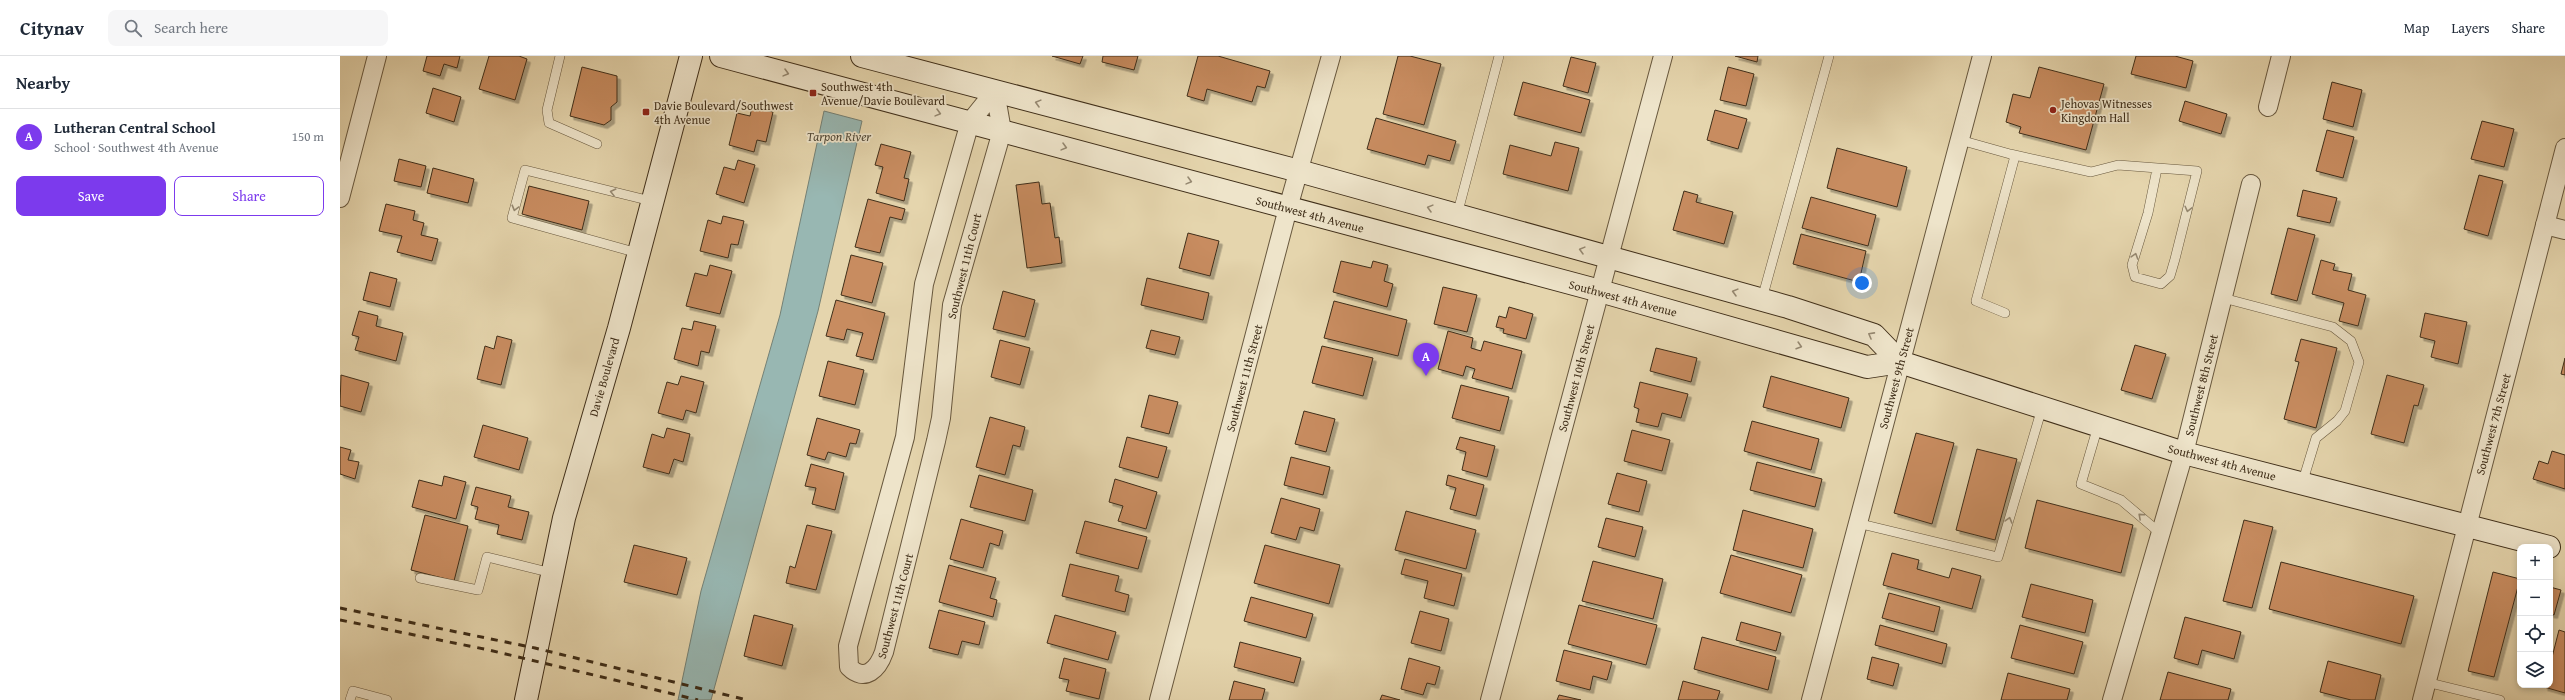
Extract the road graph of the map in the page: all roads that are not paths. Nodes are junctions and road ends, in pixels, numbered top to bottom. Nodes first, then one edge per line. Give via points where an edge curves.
1 (377, 56) edge
2 (560, 56) edge
3 (691, 56) edge
4 (721, 56) edge
5 (862, 56) edge
6 (1331, 56) edge
7 (1499, 56) edge
8 (1663, 56) edge
9 (1829, 56) edge
10 (1982, 56) edge
11 (2281, 56) edge
12 (995, 91) junction
13 (2268, 107) dead end
14 (970, 122) junction
15 (1002, 131) junction
16 (1960, 140) junction
17 (597, 144) dead end
18 (2565, 148) edge
19 (2015, 156) junction
20 (2157, 169) junction
21 (1298, 171) junction
22 (2251, 184) dead end
23 (340, 198) edge
24 (651, 201) junction
25 (1288, 208) junction
26 (1458, 215) junction
27 (2545, 225) junction
28 (2565, 230) edge
29 (638, 253) junction
30 (1610, 257) junction
31 (1600, 291) junction
32 (2223, 298) junction
33 (1762, 299) junction
34 (2005, 313) dead end
35 (1900, 362) junction
36 (2042, 408) junction
37 (2098, 426) junction
38 (2184, 454) junction
39 (2302, 484) junction
40 (1857, 523) junction
41 (2466, 526) junction
42 (2160, 534) junction
43 (2537, 544) edge
44 (2553, 548) edge
45 (2565, 551) edge
46 (552, 573) junction
47 (420, 578) dead end
48 (2426, 682) junction
49 (350, 700) edge
50 (387, 700) edge
51 (526, 700) edge
52 (1159, 700) edge
53 (1490, 700) edge
54 (1811, 700) edge
55 (2112, 700) edge
56 (2422, 700) edge
57 (2500, 700) edge

1 - 23 street
2 - 17 lane via 547,110 549,122
3 - 24 main road, Davie Boulevard
4 -> 14 main road, Southwest 4th Avenue
5 - 12 main road, Southwest 4th Avenue
6 - 21 street, Southwest 11th Street
7 - 26 lane
8 - 30 street, Southwest 10th Street
9 - 33 lane
10 - 16 street, Southwest 9th Street
11 - 13 street
12 - 14 street, Southwest 11th Court
12 - 15 street, Southwest 11th Court
21 -> 12 main road, Southwest 4th Avenue
14 - 15 main road, Southwest 4th Avenue
14 - 15 street, Southwest 11th Court via 924,284 905,437 848,646 849,667 861,674 874,671 880,665 884,652 938,433 952,305
15 -> 25 main road, Southwest 4th Avenue
16 - 19 lane
16 - 35 street, Southwest 9th Street
18 - 27 street, Southwest 7th Street
19 - 20 lane via 2091,172 2118,165
19 - 34 lane via 1976,301
20 -> 20 lane via 2197,171 2170,276 2161,284 2135,277 2132,265 2148,213
21 - 25 street, Southwest 11th Street
26 -> 21 main road, Southwest 4th Avenue
22 - 32 street, Southwest 8th Street
24 - 29 main road, Davie Boulevard
24 -> 29 lane via 525,170 512,218
25 - 31 main road, Southwest 4th Avenue
25 - 52 street, Southwest 11th Street
30 -> 26 main road, Southwest 4th Avenue
27 - 28 street
27 - 41 street, Southwest 7th Street
29 - 46 main road, Davie Boulevard via 564,518
30 - 31 street, Southwest 10th Street
33 -> 30 main road, Southwest 4th Avenue
31 -> 35 main road, Southwest 4th Avenue via 1867,367
31 - 53 street, Southwest 10th Street
32 - 38 street, Southwest 8th Street
32 - 39 lane via 2333,327 2351,341 2359,362 2345,411 2316,438
35 -> 33 main road, Southwest 4th Avenue via 1874,335
35 - 36 main road, Southwest 4th Avenue
35 - 40 street, Southwest 9th Street
36 - 37 main road, Southwest 4th Avenue
40 -> 36 lane via 1998,557
37 - 38 main road, Southwest 4th Avenue
42 -> 37 lane via 2121,500 2081,484
38 - 39 main road, Southwest 4th Avenue
38 - 42 street, Southwest 8th Street
39 - 41 main road, Southwest 4th Avenue
40 - 54 street, Southwest 9th Street
41 - 43 main road, Southwest 4th Avenue
41 - 48 street, Southwest 7th Street
42 - 55 street, Southwest 8th Street
44 - 45 main road, Southwest 4th Avenue
46 - 47 lane via 487,557 478,590
46 - 51 main road, Davie Boulevard
48 - 56 street, Southwest 7th Street
48 - 57 lane
49 - 50 lane via 353,691

